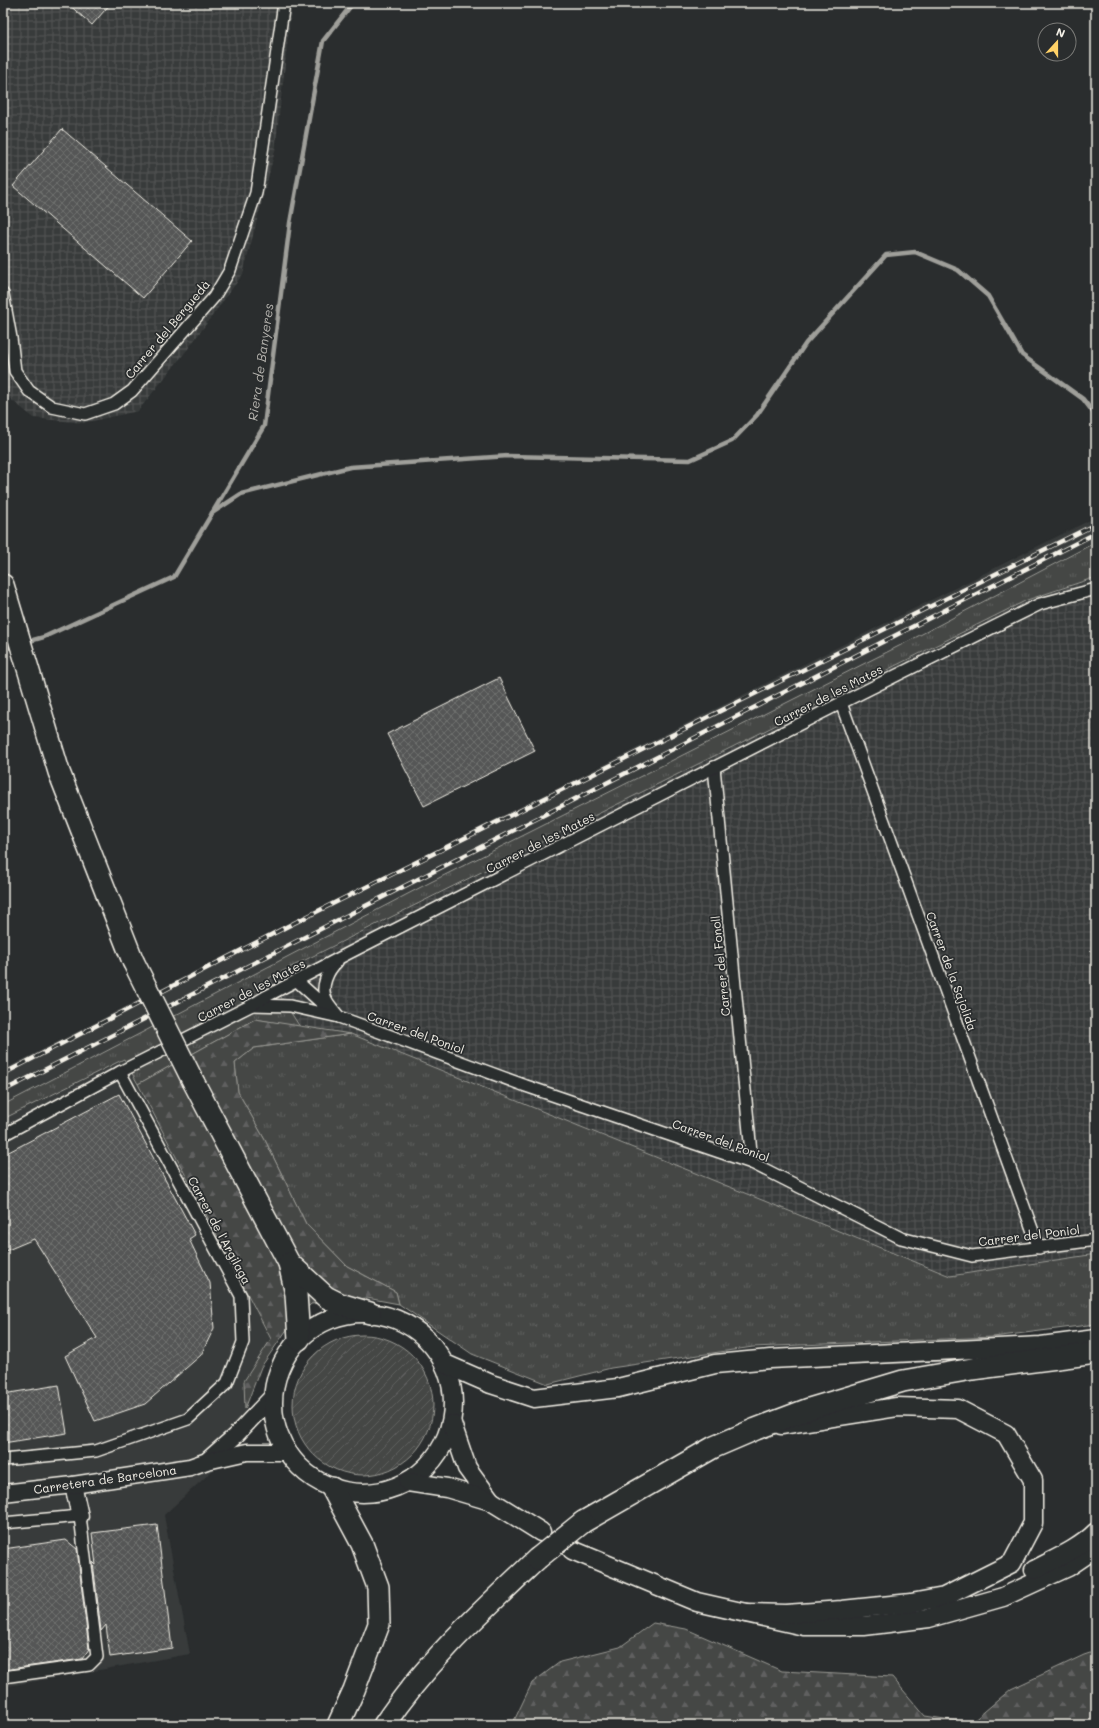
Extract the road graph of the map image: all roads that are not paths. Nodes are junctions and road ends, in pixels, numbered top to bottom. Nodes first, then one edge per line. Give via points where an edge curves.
1 (284, 3) edge
2 (3, 294) edge
3 (4, 589) edge
4 (1096, 589) edge
5 (841, 703) junction
6 (714, 767) junction
7 (349, 953) junction
8 (297, 981) junction
9 (252, 1005) junction
10 (339, 1017) junction
11 (120, 1072) junction
12 (3, 1135) edge
13 (752, 1163) junction
14 (1096, 1240) edge
15 (1039, 1248) junction
16 (289, 1263) junction
17 (370, 1313) junction
18 (1096, 1339) edge
19 (299, 1340) junction
20 (1096, 1353) edge
21 (445, 1364) junction
22 (273, 1396) junction
23 (452, 1424) junction
24 (756, 1429) junction
25 (288, 1452) junction
26 (3, 1460) edge
27 (207, 1461) junction
28 (408, 1482) junction
29 (73, 1485) junction
30 (332, 1488) junction
31 (3, 1493) edge
32 (491, 1501) junction
33 (80, 1516) junction
34 (3, 1523) edge
35 (541, 1532) dead end
36 (1096, 1532) edge
37 (1096, 1548) edge
38 (572, 1550) dead end
39 (746, 1613) junction
40 (786, 1614) junction
41 (3, 1678) edge
42 (338, 1725) edge
43 (384, 1725) edge

1 - 2 street, Carrer del Berguedà via 256,193 230,270 214,297 132,391 114,404 85,414 52,407 29,391 15,371
3 - 16 highway, bridge via 59,772 133,960 194,1083
4 - 5 street, Carrer de les Mates via 1040,604
5 - 6 street, Carrer de les Mates
5 - 15 street, Carrer de la Sajolida
6 - 7 street, Carrer de les Mates
6 - 13 street, Carrer del Fonoll
7 - 8 street, Carrer de les Mates
7 - 10 street via 332,966 325,979 325,998
8 - 9 street, Carrer de les Mates
8 - 10 street, Carrer del Poniol via 324,1007
9 - 10 street, Carrer del Poniol via 290,1006
9 - 11 street, Carrer de les Mates
10 - 13 street, Carrer del Poniol via 526,1086
11 - 12 street, Carrer de les Mates
11 - 26 street, Carrer de l'Argilaga via 241,1296 243,1342 227,1383 188,1419 96,1450
13 - 15 street, Carrer del Poniol via 901,1238 972,1256
14 - 15 street, Carrer del Poniol
16 - 17 highway via 326,1297
16 - 19 highway via 296,1294
17 - 19 main road via 331,1318 308,1331
17 - 21 main road via 383,1315 408,1325 430,1342
18 - 21 main road via 1041,1346 715,1364 618,1388 534,1398 491,1384
19 - 22 main road via 281,1365
20 - 24 highway via 903,1381 809,1409
21 - 23 main road via 453,1388
22 - 25 main road via 274,1420
22 - 27 street
23 - 28 main road via 436,1458
23 - 32 main road via 467,1468
24 - 40 main road via 897,1407 958,1409 1006,1434 1033,1480 1034,1523 1012,1563 944,1597 911,1603
24 - 43 highway, bridge via 714,1447 583,1522 537,1559 464,1628 398,1704
25 - 27 street, Carretera de Barcelona via 247,1452
25 - 30 main road via 307,1473
27 - 29 street, Carretera de Barcelona via 190,1467
28 - 30 main road via 370,1493
28 - 32 main road via 447,1488
29 - 31 street, Carretera de Barcelona
29 - 33 street
30 - 42 highway via 362,1544 378,1587 380,1624
32 - 35 main road
33 - 34 street
33 - 41 street via 97,1657 89,1665
36 - 40 main road via 1060,1557 998,1587 942,1605 875,1618 817,1619
37 - 39 main road via 1068,1567 1003,1597 929,1618 864,1626 804,1626
38 - 39 main road via 697,1602
39 - 40 main road

